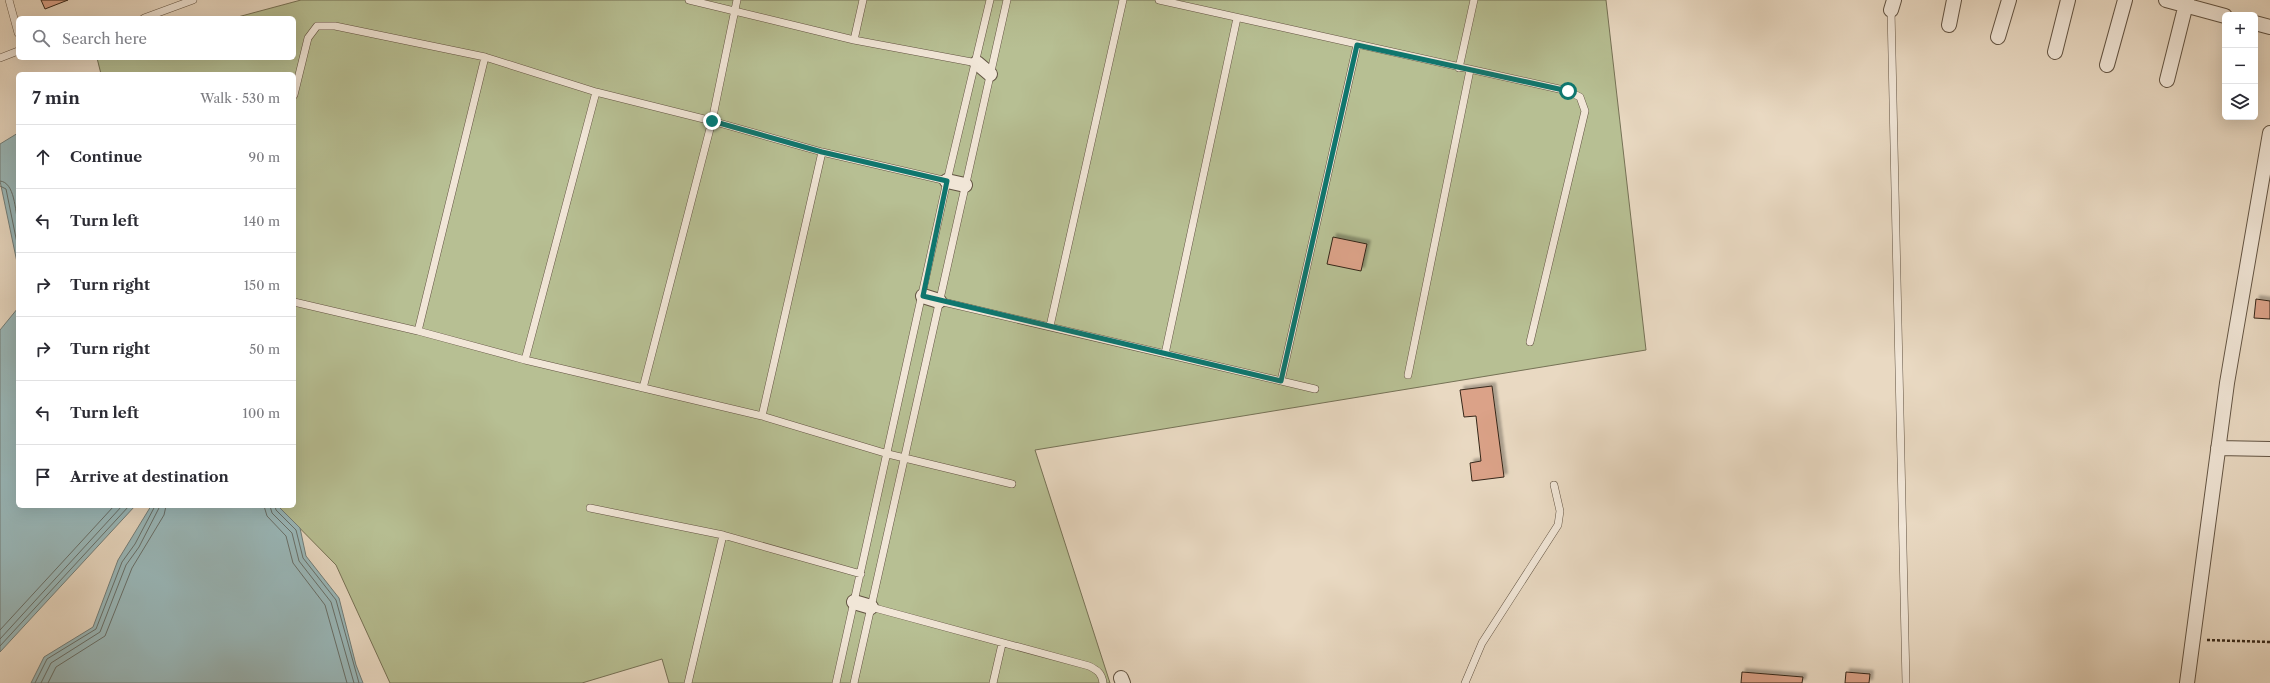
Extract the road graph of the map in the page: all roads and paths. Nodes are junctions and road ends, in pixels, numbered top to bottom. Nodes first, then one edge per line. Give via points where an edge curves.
1 (9, 0) edge
2 (193, 0) edge
3 (689, 0) edge
4 (737, 0) edge
5 (863, 0) edge
6 (990, 0) edge
7 (1007, 0) edge
8 (1123, 0) edge
9 (1160, 0) edge
10 (1474, 0) edge
11 (1954, 0) edge
12 (2009, 0) edge
13 (2068, 0) edge
14 (2125, 0) edge
15 (2166, 0) edge
16 (2186, 2) edge
17 (1892, 5) edge
18 (734, 12) junction
19 (2222, 15) edge
20 (149, 16) edge
21 (1237, 18) junction
22 (1949, 25) dead end
23 (2258, 25) edge
24 (16, 26) edge
25 (2270, 27) edge
26 (1998, 37) dead end
27 (854, 40) junction
28 (1357, 45) junction
29 (16, 52) edge
30 (2055, 52) dead end
31 (0, 58) edge
32 (485, 58) junction
33 (977, 62) junction
34 (2106, 65) dead end
35 (1459, 68) junction
36 (1470, 70) junction
37 (990, 74) junction
38 (2167, 80) dead end
39 (296, 87) edge
40 (596, 92) junction
41 (712, 121) junction
42 (2270, 133) edge
43 (822, 152) junction
44 (947, 181) junction
45 (965, 185) junction
46 (923, 296) junction
47 (939, 300) junction
48 (296, 302) edge
49 (1050, 326) junction
50 (418, 330) junction
51 (1530, 342) dead end
52 (1165, 354) junction
53 (525, 360) junction
54 (1408, 375) dead end
55 (1281, 381) junction
56 (643, 388) junction
57 (1315, 389) dead end
58 (762, 416) junction
59 (2218, 448) junction
60 (2270, 449) edge
61 (888, 454) junction
62 (904, 458) junction
63 (1012, 484) dead end
64 (1554, 485) dead end
65 (590, 508) dead end
66 (723, 535) junction
67 (861, 574) junction
68 (854, 602) junction
69 (871, 607) junction
70 (2192, 639) junction
71 (2270, 642) edge
72 (1002, 644) junction
73 (688, 683) edge
74 (836, 683) edge
75 (854, 683) edge
76 (992, 683) edge
77 (1103, 683) edge
78 (1464, 683) edge
79 (1906, 683) edge
80 (2187, 683) edge

1 - 24 lane
2 - 20 lane
3 - 18 lane
4 - 18 lane
5 - 27 lane
6 - 33 lane
7 - 37 lane
8 - 49 lane
9 - 21 lane
10 - 35 lane
11 - 22 street
12 - 26 street
13 - 30 street
14 - 34 street
15 - 16 street
16 - 19 street
16 - 38 street
17 - 79 lane
18 - 27 lane
18 - 41 lane
21 - 28 lane
21 - 52 lane
23 - 25 street
27 - 33 lane
28 - 35 lane
28 - 55 lane
29 - 31 lane
32 - 39 lane via 335,26 317,26 308,38
32 - 40 lane
32 - 50 lane
33 - 37 street
33 - 44 lane
35 - 36 lane
36 - 51 lane via 1568,91 1580,97 1585,111
36 - 54 lane
37 - 45 lane
40 - 41 lane
40 - 53 lane
41 - 43 lane
41 - 56 lane
42 - 59 street
43 - 44 lane
43 - 58 lane
44 - 45 street
44 - 46 lane
45 - 47 lane
46 - 47 street
46 - 61 lane
47 - 49 lane
47 - 62 lane
48 - 50 lane
49 - 52 lane
50 - 53 lane
52 - 55 lane
53 - 56 lane
55 - 57 lane
56 - 58 lane
58 - 61 lane
59 - 60 street
59 - 70 street
61 - 62 lane
61 - 67 lane
62 - 63 lane
62 - 69 lane
64 - 78 lane via 1560,511 1558,525 1482,643
65 - 66 lane
66 - 67 lane
66 - 73 lane
67 - 68 lane
68 - 69 street
68 - 74 lane
69 - 72 lane
69 - 75 lane
70 - 71 path
70 - 80 street
72 - 76 lane
72 - 77 lane via 1089,666 1103,677

